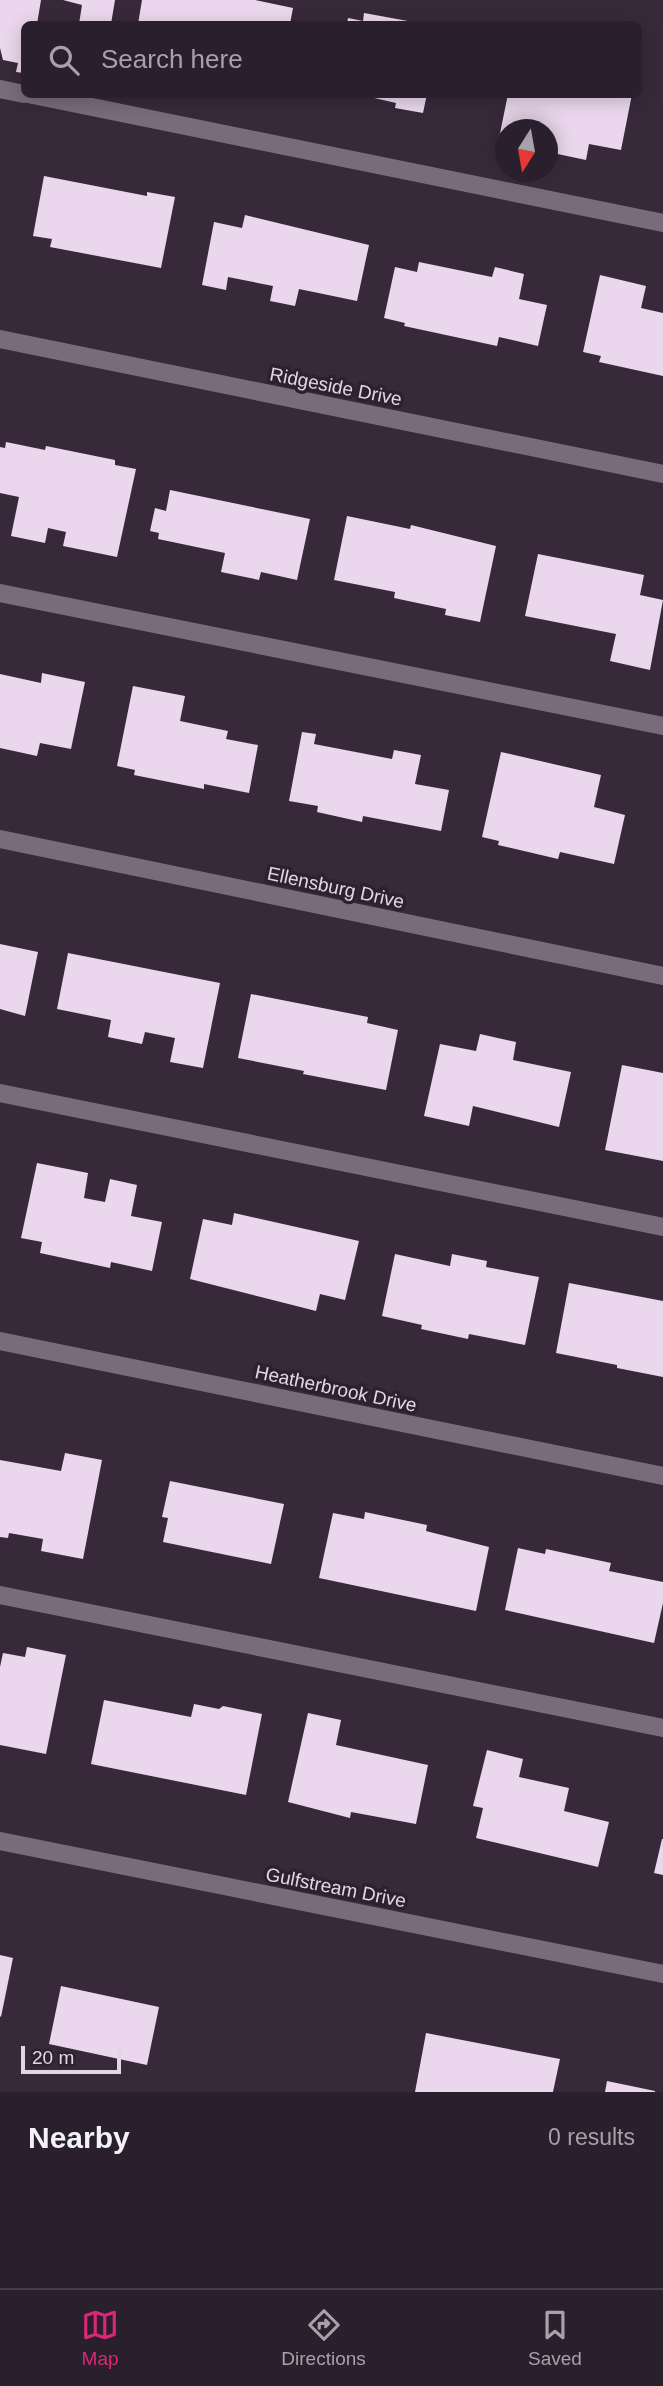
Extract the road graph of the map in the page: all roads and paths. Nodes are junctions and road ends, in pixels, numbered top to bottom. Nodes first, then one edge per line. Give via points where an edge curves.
1 (0, 89) edge
2 (21, 93) edge
3 (46, 98) edge
4 (663, 223) edge
5 (0, 339) edge
6 (663, 474) edge
7 (0, 593) edge
8 (663, 726) edge
9 (0, 839) edge
10 (663, 976) edge
11 (0, 1093) edge
12 (663, 1227) edge
13 (0, 1341) edge
14 (663, 1476) edge
15 (0, 1595) edge
16 (663, 1728) edge
17 (0, 1840) edge
18 (663, 1974) edge

1 - 2 street
3 - 4 street
5 - 6 street, Ridgeside Drive
7 - 8 street
9 - 10 street, Ellensburg Drive
11 - 12 street
13 - 14 street, Heatherbrook Drive
15 - 16 street
17 - 18 street, Gulfstream Drive

